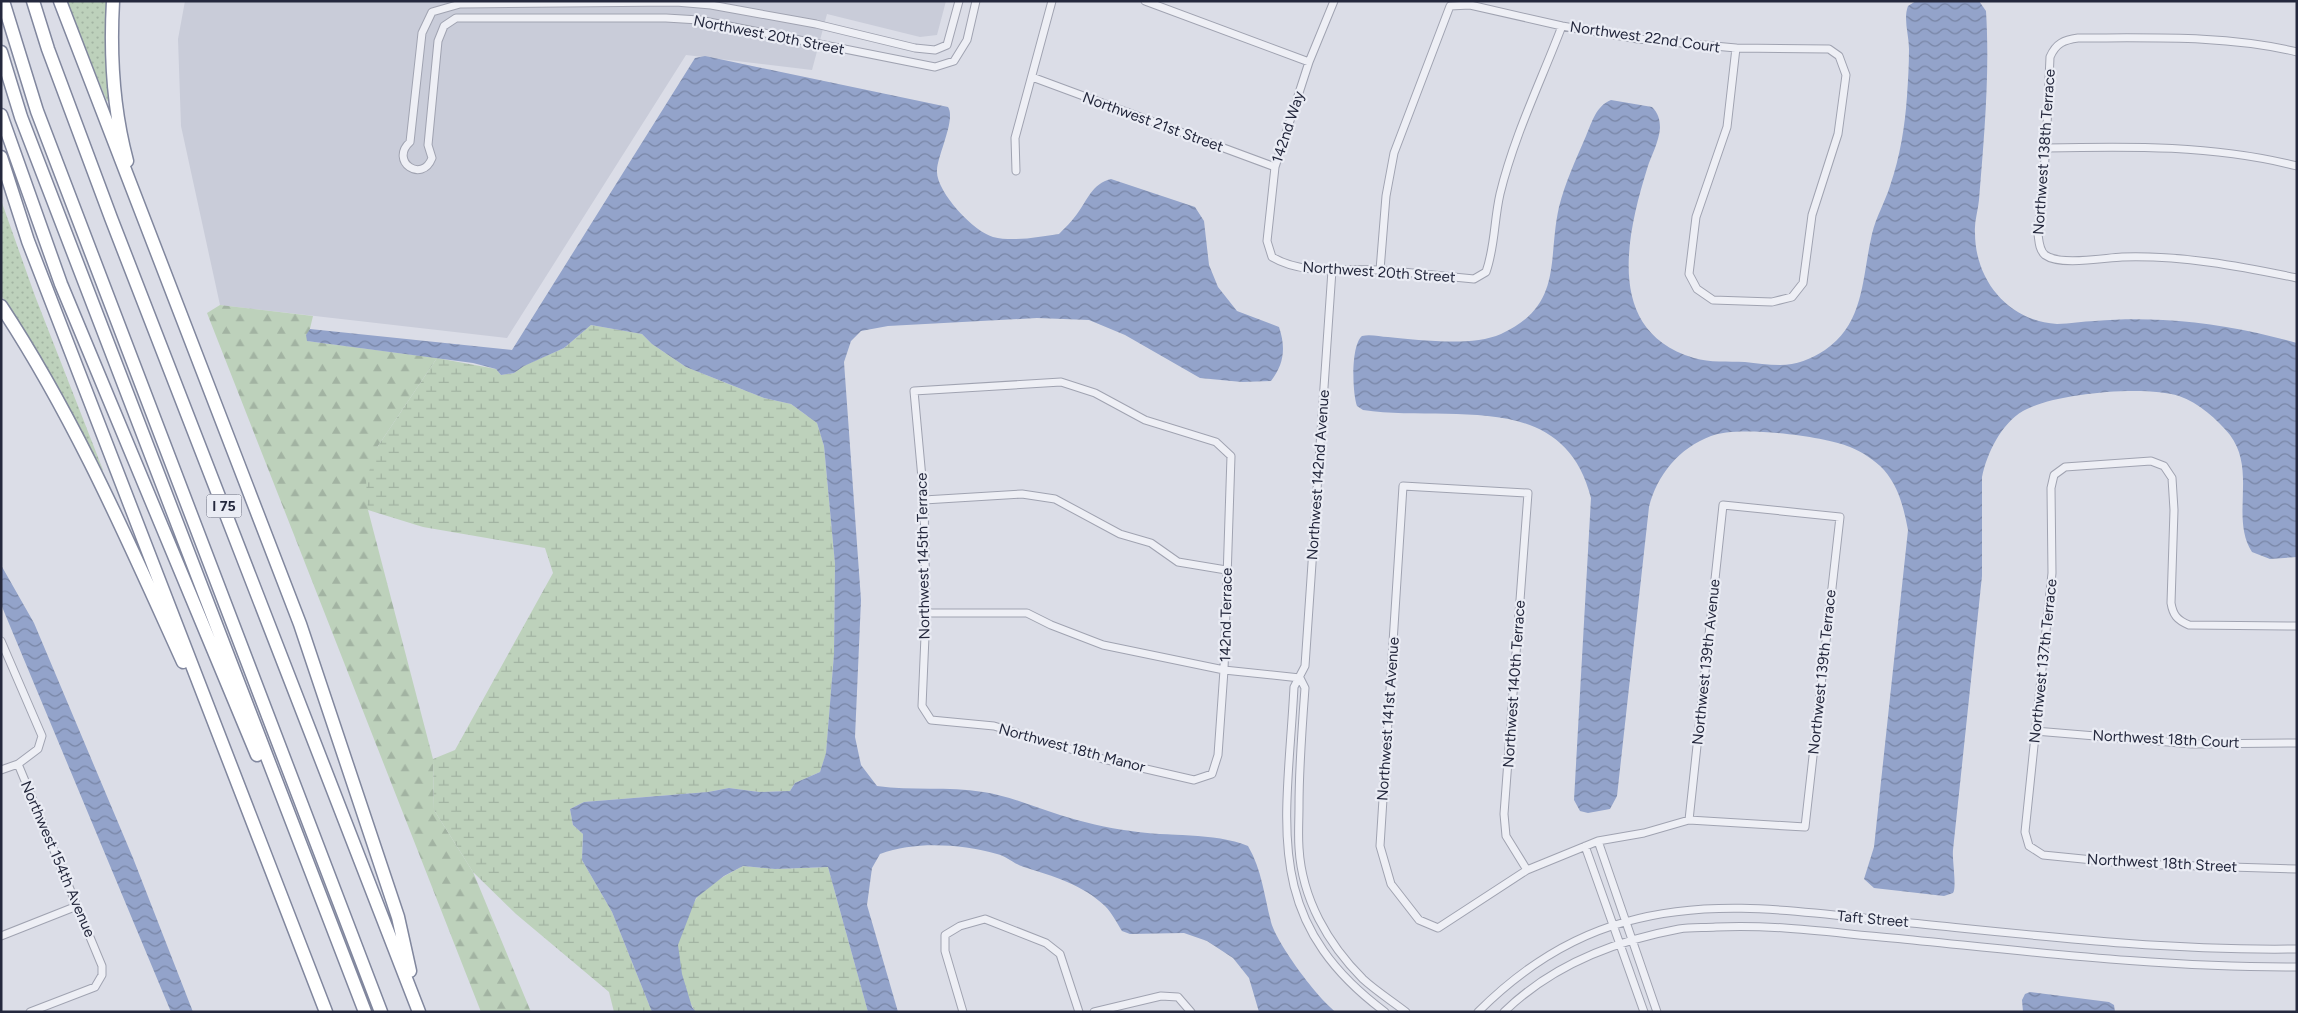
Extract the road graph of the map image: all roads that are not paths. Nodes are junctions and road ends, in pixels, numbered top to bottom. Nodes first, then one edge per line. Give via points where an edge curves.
1 (3, 1) edge
2 (33, 1) edge
3 (60, 1) edge
4 (113, 1) edge
5 (959, 1) edge
6 (976, 1) edge
7 (1052, 1) edge
8 (1145, 1) edge
9 (1334, 1) edge
10 (1562, 26) junction
11 (1736, 48) junction
12 (1, 52) edge
13 (2297, 52) edge
14 (1309, 62) junction
15 (1032, 77) junction
16 (1, 114) edge
17 (2046, 148) junction
18 (1, 157) edge
19 (2297, 166) edge
20 (1274, 167) junction
21 (1016, 171) dead end
22 (136, 195) junction
23 (1272, 257) joint
24 (1332, 270) junction
25 (1380, 270) junction
26 (2297, 278) edge
27 (1, 306) edge
28 (914, 391) joint
29 (1528, 493) joint
30 (924, 500) junction
31 (1840, 518) joint
32 (1226, 570) junction
33 (926, 613) junction
34 (2297, 626) edge
35 (1, 640) edge
36 (1224, 670) junction
37 (1300, 678) junction
38 (931, 720) joint
39 (2036, 731) junction
40 (2297, 743) edge
41 (18, 764) junction
42 (1, 770) edge
43 (1212, 774) joint
44 (237, 779) junction
45 (1689, 820) junction
46 (1598, 841) junction
47 (1585, 846) junction
48 (2029, 846) joint
49 (2297, 869) edge
50 (1527, 870) junction
51 (316, 884) junction
52 (77, 906) junction
53 (1625, 922) junction
54 (1612, 926) junction
55 (1, 936) edge
56 (1631, 941) junction
57 (1619, 945) junction
58 (2297, 949) edge
59 (2297, 967) edge
60 (419, 1011) edge
61 (30, 1012) edge
62 (326, 1012) edge
63 (365, 1012) edge
64 (381, 1012) edge
65 (963, 1012) edge
66 (1079, 1012) edge
67 (1094, 1012) edge
68 (1190, 1012) edge
69 (1385, 1012) edge
70 (1406, 1012) edge
71 (1478, 1012) edge
72 (1504, 1012) edge
73 (1644, 1012) edge
74 (1656, 1012) edge

1 - 64 highway via 40,120
2 - 60 highway, I 75 via 111,218
3 - 22 highway via 114,148
4 - 22 highway via 112,54 117,114
5 - 6 street, Northwest 20th Street via 947,45 934,50 711,5 534,2 449,7 432,12 422,33 410,142 402,155 414,170 428,167 432,158 428,144 438,40 444,26 456,18 699,20 935,67 954,61 967,40
7 - 15 street
8 - 14 street
9 - 14 street, 142nd Way
10 - 11 street, Northwest 22nd Court
10 - 25 street, Northwest 20th Street via 1500,194 1486,272 1474,279
10 - 25 street, Northwest 22nd Court via 1470,5 1450,6 1394,153 1386,196
11 - 11 street, Northwest 22nd Court via 1829,49 1839,56 1846,75 1838,134 1812,215 1803,283 1792,297 1772,302 1713,300 1697,290 1689,274 1696,217 1727,127
12 - 51 highway via 20,117
13 - 17 street, Northwest 138th Terrace via 2176,38 2063,40 2050,57
14 - 20 street, 142nd Way
15 - 20 street, Northwest 21st Street
15 - 21 street via 1015,138
16 - 51 highway via 61,284 302,869
17 - 19 street via 2133,146 2215,151
17 - 26 street, Northwest 138th Terrace via 2038,234 2039,246 2045,255 2062,260 2142,256 2232,264
18 - 44 highway via 28,241
20 - 23 street, 142nd Way via 1267,242
22 - 60 highway via 316,669 398,917
23 - 24 street, Northwest 20th Street via 1286,265
24 - 25 street, Northwest 20th Street
24 - 37 street, Northwest 142nd Avenue via 1305,666
27 - 44 highway via 41,370 84,450
28 - 30 street, Northwest 145th Terrace
28 - 32 street, 142nd Terrace via 1061,382 1095,393 1145,420 1216,442 1231,456
29 - 50 street, Northwest 140th Terrace via 1504,814 1506,836
29 - 50 street, Northwest 141st Avenue via 1403,486 1380,846 1391,884 1419,920 1438,928
30 - 32 street via 1022,494 1054,499 1120,534 1151,543 1178,562
30 - 33 street, Northwest 145th Terrace
31 - 45 street, Northwest 139th Terrace via 1805,827
31 - 45 street, Northwest 139th Avenue via 1723,505
32 - 36 street, 142nd Terrace
33 - 36 street via 1027,613 1103,645
33 - 38 street, Northwest 145th Terrace via 922,706
34 - 39 street, Northwest 137th Terrace via 2189,625 2179,621 2171,603 2172,478 2164,466 2151,461 2065,467 2054,475 2051,488 2052,572
35 - 41 street, Northwest 154th Avenue via 42,736 38,749
36 - 37 street
36 - 43 street, 142nd Terrace via 1218,755
37 - 69 street, Northwest 142nd Avenue via 1294,687 1286,833 1292,883 1304,916 1323,950 1352,984
37 - 70 street, Northwest 142nd Avenue via 1305,688 1298,832 1308,895 1326,932 1350,965
38 - 43 street, Northwest 18th Manor via 994,726 1103,759 1194,780
39 - 40 street, Northwest 18th Court via 2192,744
39 - 48 street, Northwest 137th Terrace via 2025,832
41 - 42 street
41 - 52 street, Northwest 154th Avenue
44 - 62 highway
45 - 46 street via 1644,833
46 - 47 street
46 - 53 street
47 - 50 street
47 - 54 street
48 - 49 street, Northwest 18th Street via 2043,854 2133,864
51 - 63 highway
52 - 55 street
52 - 61 street, Northwest 154th Avenue via 102,966 102,975 95,987
53 - 54 street, Taft Street
53 - 56 street
53 - 58 street, Taft Street via 1674,911 1746,907 2096,940 2233,950
54 - 57 street
54 - 71 street, Taft Street via 1581,937 1543,958 1501,989
56 - 57 street, Taft Street
56 - 59 street, Taft Street via 1681,929 1752,925 2092,958 2238,968
56 - 74 street
57 - 72 street, Taft Street via 1589,954 1559,970
57 - 73 street
65 - 66 street via 945,952 945,935 960,926 985,919 1046,943 1060,954
67 - 68 street via 1161,996 1178,997

